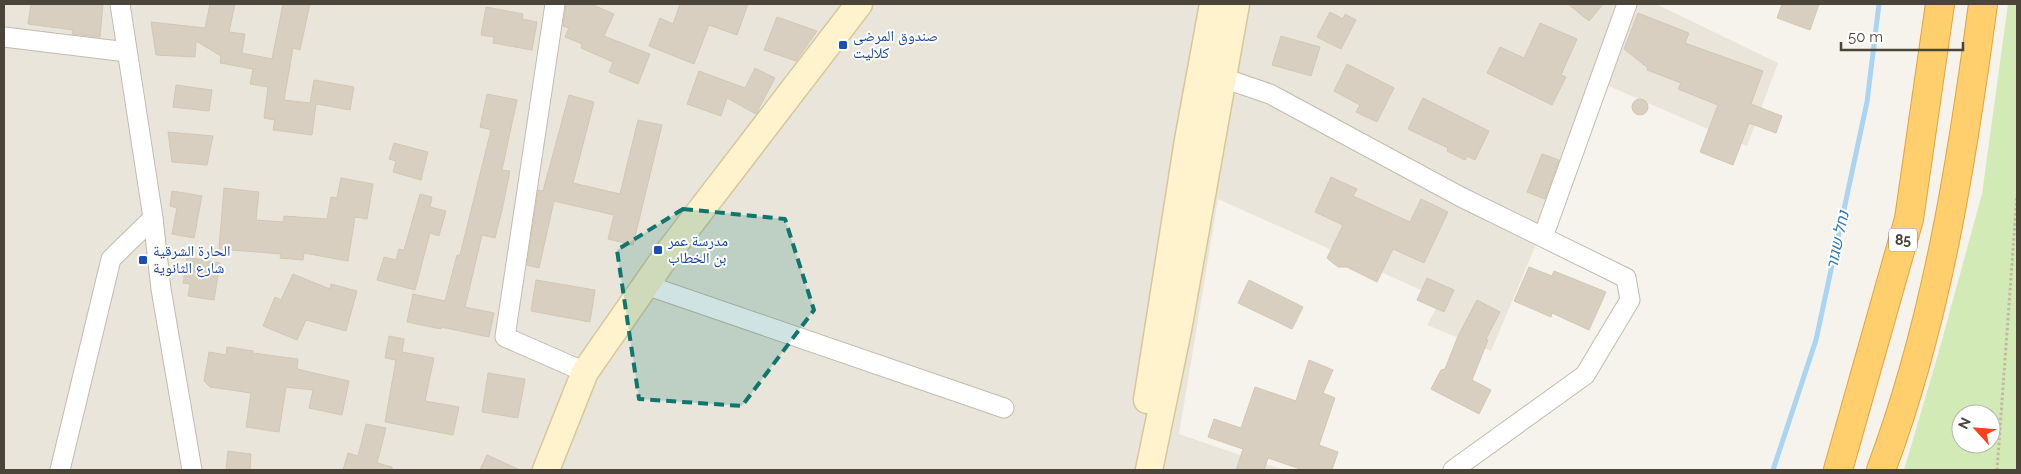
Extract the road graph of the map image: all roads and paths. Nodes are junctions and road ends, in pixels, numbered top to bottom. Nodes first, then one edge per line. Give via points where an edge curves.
1 (120, 4) edge
2 (555, 4) edge
3 (859, 4) edge
4 (1212, 4) edge
5 (1236, 4) edge
6 (1628, 4) edge
7 (1940, 4) edge
8 (1983, 4) edge
9 (4, 37) edge
10 (128, 52) junction
11 (1223, 78) junction
12 (2017, 195) edge
13 (153, 218) junction
14 (1543, 237) junction
15 (646, 285) junction
16 (585, 372) junction
17 (1004, 408) dead end
18 (60, 470) edge
19 (192, 470) edge
20 (546, 470) edge
21 (1136, 470) edge
22 (1149, 470) edge
23 (1453, 470) edge
24 (1838, 470) edge
25 (1881, 470) edge
26 (1997, 470) edge

1 - 10 street
2 - 16 street via 505,337
3 - 15 street
4 - 21 street
5 - 11 street
6 - 14 street
7 - 24 highway, 85 via 1908,220
8 - 25 highway via 1961,156 1932,302 1894,437
9 - 10 street
10 - 13 street
11 - 14 street via 1270,94 1461,197
11 - 22 street via 1178,330
12 - 26 path
13 - 18 street via 110,259
13 - 19 street via 161,289
14 - 23 street via 1626,278 1630,300 1585,375
15 - 16 street
15 - 17 street
16 - 20 street

